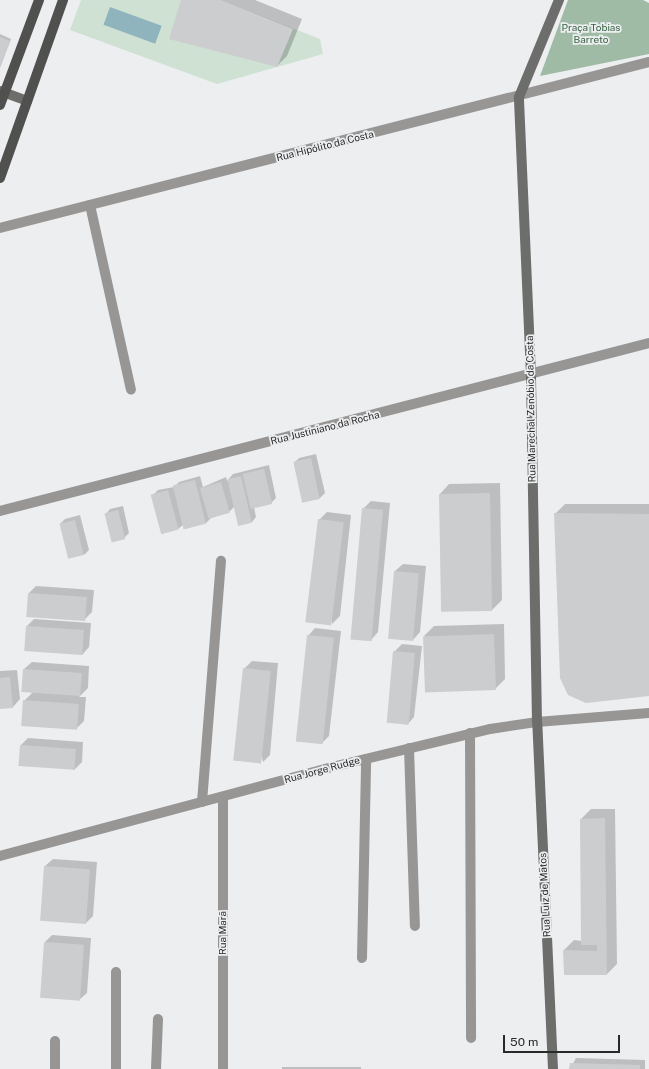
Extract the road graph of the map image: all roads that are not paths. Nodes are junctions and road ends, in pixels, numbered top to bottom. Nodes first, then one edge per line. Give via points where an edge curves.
1 (39, 0) edge
2 (63, 0) edge
3 (559, 0) edge
4 (649, 62) edge
5 (2, 91) edge
6 (519, 96) junction
7 (27, 101) junction
8 (0, 105) edge
9 (0, 178) edge
10 (90, 205) junction
11 (0, 228) edge
12 (649, 343) edge
13 (530, 375) junction
14 (131, 390) dead end
15 (0, 511) edge
16 (221, 561) dead end
17 (649, 713) edge
18 (537, 722) junction
19 (470, 733) junction
20 (409, 748) junction
21 (366, 759) junction
22 (223, 797) junction
23 (202, 802) junction
24 (0, 856) edge
25 (415, 926) dead end
26 (362, 958) dead end
27 (116, 972) dead end
28 (158, 1019) dead end
29 (471, 1038) dead end
30 (55, 1041) dead end
31 (55, 1069) edge
32 (116, 1069) edge
33 (156, 1069) edge
34 (223, 1069) edge
35 (553, 1069) edge

1 - 5 main road
2 - 7 main road
3 - 6 street
4 - 6 street, Rua Hipólito da Costa
5 - 7 street
5 - 8 main road
6 - 10 street, Rua Hipólito da Costa
6 - 13 street, Rua Marechal Zenóbio da Costa
7 - 9 main road
10 - 11 street, Rua Hipólito da Costa
10 - 14 street
12 - 13 street, Rua Justiniano da Rocha via 559,365
13 - 15 street, Rua Justiniano da Rocha
13 - 18 street, Rua Marechal Zenóbio da Costa
16 - 23 street
17 - 18 street, Rua Jorge Rudge
18 - 19 street, Rua Jorge Rudge
18 - 35 street, Rua Luiz de Matos
19 - 20 street, Rua Jorge Rudge
19 - 29 street
20 - 21 street, Rua Jorge Rudge
20 - 25 street
21 - 22 street, Rua Jorge Rudge
21 - 26 street
22 - 23 street, Rua Jorge Rudge
22 - 34 street, Rua Marã
23 - 24 street, Rua Jorge Rudge
27 - 32 street
28 - 33 street
30 - 31 street

